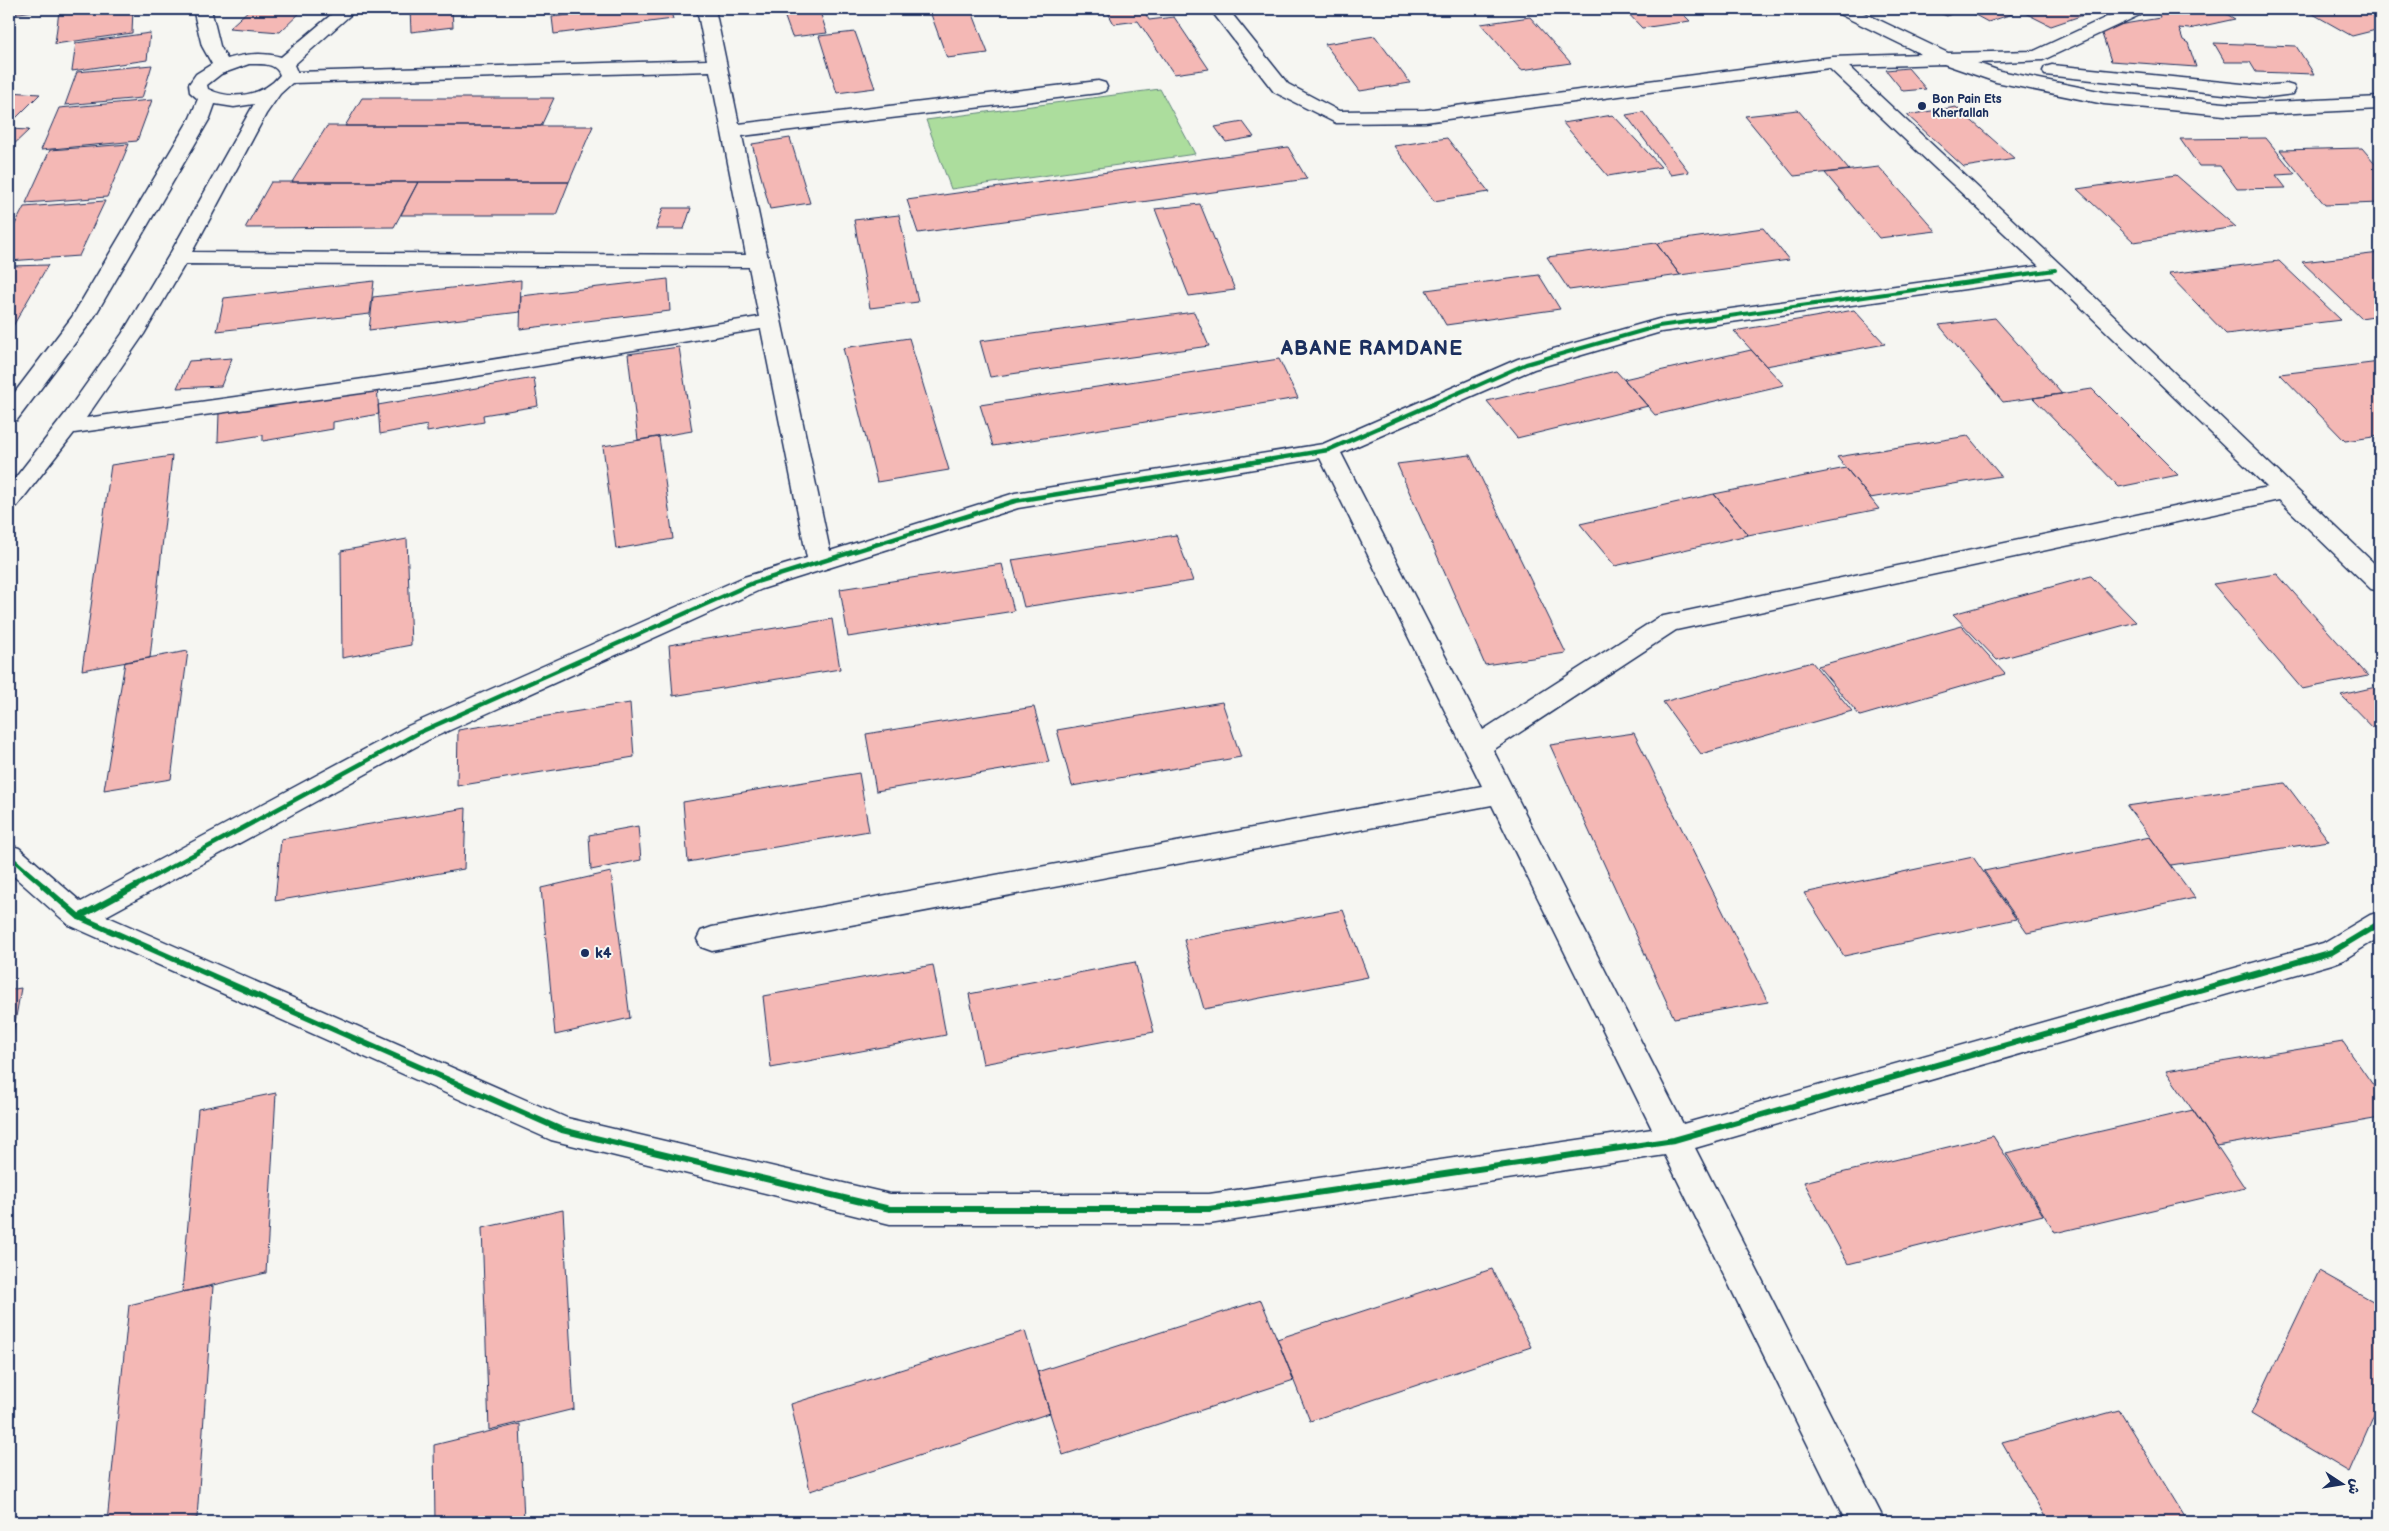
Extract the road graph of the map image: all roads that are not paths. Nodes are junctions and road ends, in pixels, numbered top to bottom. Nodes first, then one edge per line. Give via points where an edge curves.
1 (202, 9) edge
2 (348, 9) edge
3 (706, 9) edge
4 (1219, 9) edge
5 (1843, 9) edge
6 (2138, 9) edge
7 (1944, 58) junction
8 (1833, 62) junction
9 (718, 65) junction
10 (222, 66) junction
11 (281, 78) junction
12 (2380, 85) edge
13 (1098, 87) dead end
14 (208, 98) junction
15 (2380, 104) edge
16 (732, 131) junction
17 (178, 258) junction
18 (758, 261) junction
19 (2055, 270) junction
20 (771, 321) junction
21 (9, 415) edge
22 (69, 427) junction
23 (1328, 450) junction
24 (2285, 491) junction
25 (9, 501) edge
26 (820, 562) junction
27 (2380, 583) edge
28 (1477, 747) junction
29 (1500, 793) junction
30 (9, 856) edge
31 (79, 918) junction
32 (2380, 923) edge
33 (712, 939) dead end
34 (1674, 1140) junction
35 (1866, 1522) edge

1 - 10 street via 211,46
2 - 11 street
3 - 9 street
4 - 8 street via 1281,88 1336,117 1425,116
5 - 7 street
6 - 7 street via 2037,56
7 - 8 street
7 - 12 street via 2262,92
7 - 15 street via 1996,76 2104,98 2234,110
8 - 19 street
9 - 11 street
9 - 16 street
10 - 11 street via 249,59 266,59
10 - 14 street via 204,76 198,84 199,92
11 - 14 street via 238,101
11 - 17 street via 254,120
13 - 16 street
14 - 21 street via 200,118 82,319
16 - 18 street
17 - 18 street
17 - 22 street via 134,333
18 - 20 street
19 - 23 street via 1659,326 1526,364
19 - 24 street
20 - 22 street via 434,376
20 - 26 street
22 - 25 street
23 - 26 street via 1015,502
23 - 28 street
24 - 27 street
24 - 28 street via 1668,623
26 - 31 street via 753,583 418,733
28 - 29 street
29 - 33 street
29 - 34 street
30 - 31 street
31 - 34 street via 562,1130 890,1209 1209,1209
32 - 34 street via 2332,952
34 - 35 street

